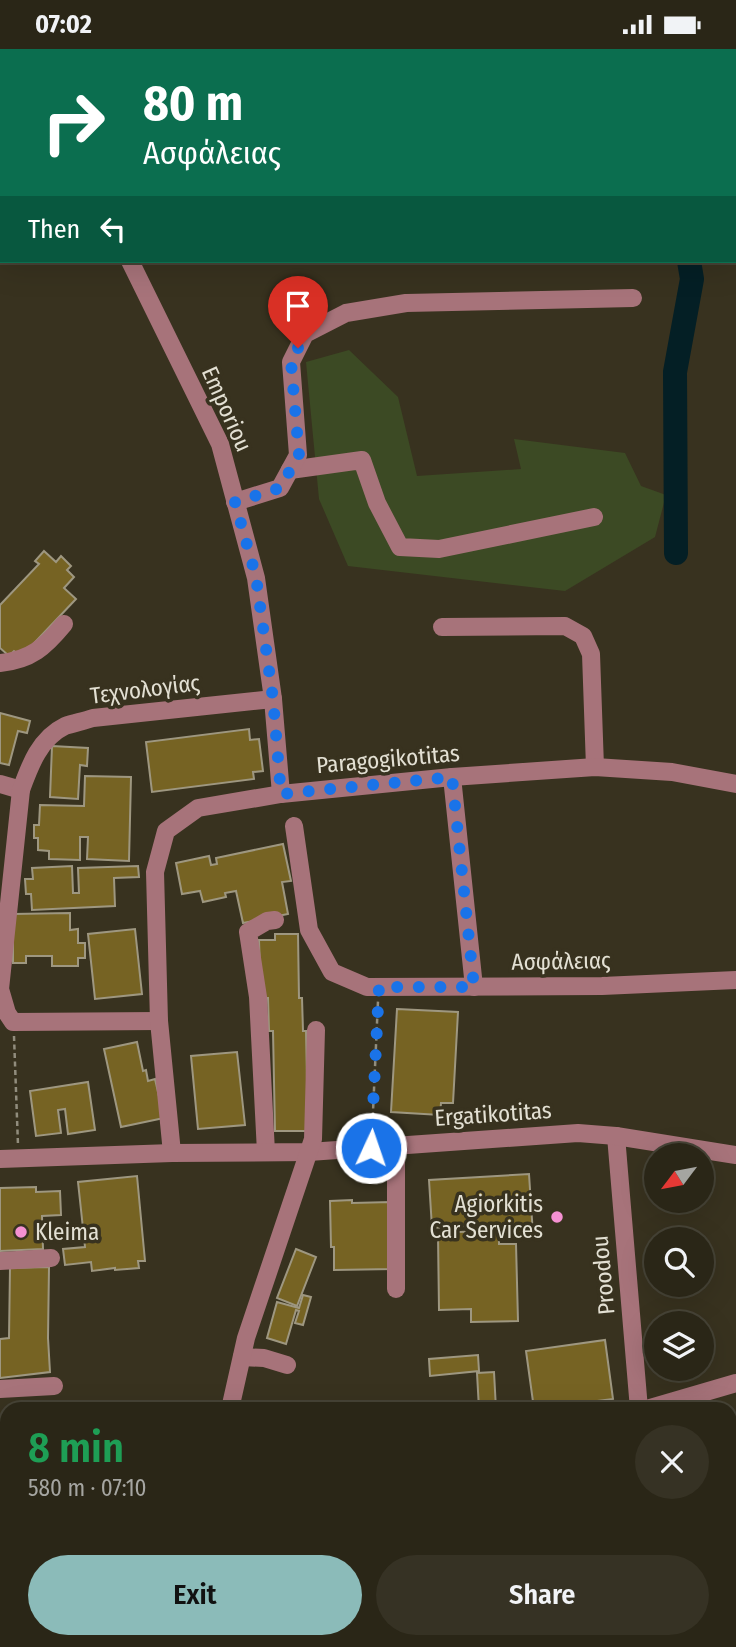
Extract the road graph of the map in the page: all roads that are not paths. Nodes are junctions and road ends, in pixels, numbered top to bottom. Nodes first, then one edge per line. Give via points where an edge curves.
1 (131, 263) edge
2 (633, 298) dead end
3 (290, 470) junction
4 (235, 502) junction
5 (594, 517) dead end
6 (64, 624) dead end
7 (442, 627) dead end
8 (0, 663) edge
9 (273, 699) junction
10 (595, 767) junction
11 (452, 777) junction
12 (0, 784) edge
13 (736, 784) edge
14 (21, 790) junction
15 (281, 794) junction
16 (294, 826) dead end
17 (275, 920) dead end
18 (736, 980) edge
19 (474, 987) junction
20 (159, 1021) junction
21 (316, 1030) dead end
22 (616, 1136) junction
23 (396, 1146) junction
24 (309, 1152) junction
25 (172, 1153) junction
26 (266, 1153) junction
27 (736, 1155) edge
28 (0, 1159) edge
29 (51, 1258) dead end
30 (0, 1261) edge
31 (396, 1289) dead end
32 (242, 1357) junction
33 (287, 1365) dead end
34 (736, 1383) edge
35 (54, 1386) dead end
36 (0, 1389) edge
37 (232, 1402) edge
38 (638, 1402) edge
39 (671, 1402) edge

1 - 4 street, Emporiou via 220,445
2 - 3 street via 406,303 346,313 305,334 291,362 299,455
3 - 4 street via 280,488
3 - 5 street via 362,460 400,547 439,549
4 - 9 street, Emporiou via 256,577
6 - 8 street via 39,651
7 - 10 street via 565,626 583,636 591,654
9 - 14 street, Τεχνολογίας via 93,718 65,726 46,739
9 - 15 street, Emporiou
10 - 11 street, Paragogikotitas
10 - 13 street, Paragogikotitas via 672,772
11 - 15 street, Paragogikotitas
11 - 19 street
12 - 14 street
14 - 20 street, Τεχνολογίας via 1,989 7,1013 13,1022
15 - 20 street, Paragogikotitas via 198,808 166,831 155,871
16 - 19 street, Ασφάλειας via 309,930 332,972 367,987
17 - 26 street via 248,932 258,997
18 - 19 street, Ασφάλειας
20 - 25 street, Paragogikotitas
21 - 24 street
22 - 23 street, Ergatikotitas via 578,1133
22 - 27 street, Ergatikotitas
22 - 38 street, Proodou
23 - 24 street, Ergatikotitas
23 - 31 street
24 - 26 street, Ergatikotitas
24 - 32 street
25 - 26 street, Ergatikotitas
25 - 28 street, Ergatikotitas
29 - 30 street
32 - 33 street
32 - 37 street
34 - 39 street
35 - 36 street

